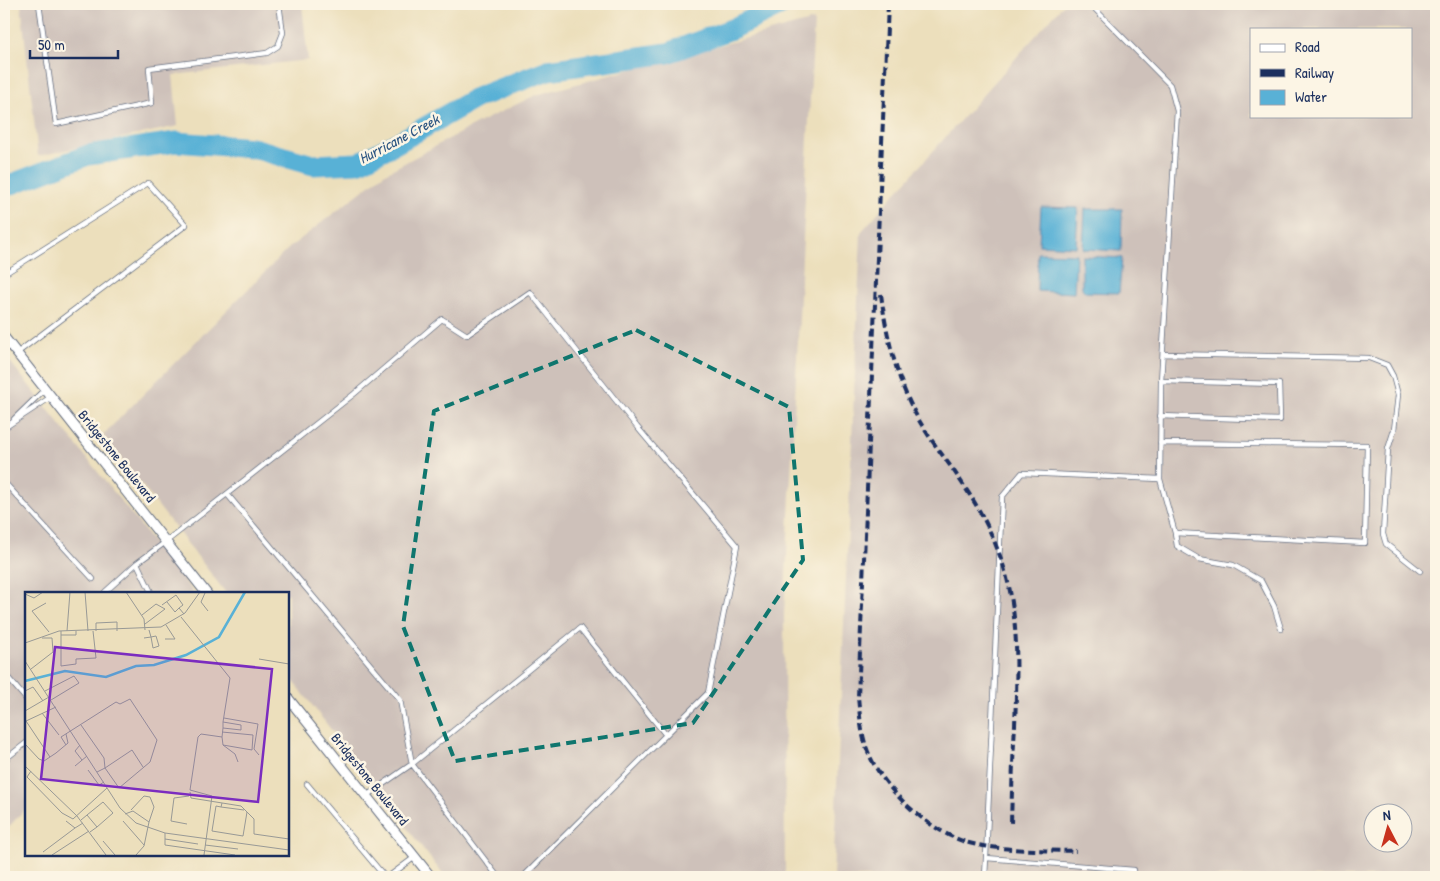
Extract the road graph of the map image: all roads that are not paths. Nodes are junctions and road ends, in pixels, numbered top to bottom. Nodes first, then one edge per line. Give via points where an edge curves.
1 (40, 4) edge
2 (279, 4) edge
3 (1090, 4) edge
4 (4, 274) edge
5 (4, 337) edge
6 (17, 353) junction
7 (1163, 354) junction
8 (1161, 381) junction
9 (45, 389) junction
10 (51, 397) junction
11 (1160, 416) junction
12 (5, 427) edge
13 (1160, 443) junction
14 (1160, 479) junction
15 (4, 482) edge
16 (227, 494) junction
17 (1175, 533) junction
18 (167, 541) junction
19 (137, 563) junction
20 (1420, 571) dead end
21 (93, 579) dead end
22 (104, 592) edge
23 (151, 592) edge
24 (205, 592) edge
25 (1281, 629) dead end
26 (4, 673) edge
27 (25, 698) edge
28 (289, 699) edge
29 (666, 735) junction
30 (25, 744) edge
31 (4, 756) edge
32 (412, 764) junction
33 (307, 784) dead end
34 (366, 796) junction
35 (415, 857) junction
36 (986, 858) junction
37 (386, 877) edge
38 (432, 877) edge
39 (498, 877) edge
40 (523, 877) edge
41 (985, 877) edge
42 (1134, 877) edge

1 - 2 lane via 56,124 152,103 149,68 267,53 278,46 283,33
3 - 7 lane via 1170,85 1178,111
4 - 6 lane via 148,183 186,225
5 - 6 street, Bridgestone Boulevard
6 - 9 street, Bridgestone Boulevard
7 - 8 lane
7 - 20 lane via 1369,358 1387,365 1398,395 1388,449 1383,534 1386,544
8 - 11 lane
8 - 11 lane via 1279,384 1280,420
9 - 10 street, Bridgestone Boulevard
9 - 12 lane
10 - 12 lane
10 - 18 street, Bridgestone Boulevard
11 - 13 lane
13 - 14 lane
13 - 17 lane via 1367,445 1365,542
14 - 17 lane
14 - 36 lane via 1022,473 1002,497
15 - 21 lane
16 - 18 lane
16 - 29 lane via 354,394 442,319 467,335 530,292 737,546 708,693
16 - 32 lane via 400,700
17 - 25 lane via 1177,546 1200,559 1233,565 1261,581
18 - 19 lane
18 - 24 street, Bridgestone Boulevard
19 - 22 lane
19 - 23 lane
26 - 27 lane
28 - 34 street, Bridgestone Boulevard
29 - 32 lane via 580,628
29 - 40 lane
30 - 31 lane via 8,757
32 - 34 lane
32 - 39 lane
33 - 37 lane
34 - 35 street, Bridgestone Boulevard
35 - 37 lane
35 - 38 street, Bridgestone Boulevard
36 - 41 lane
36 - 42 lane via 1134,870

